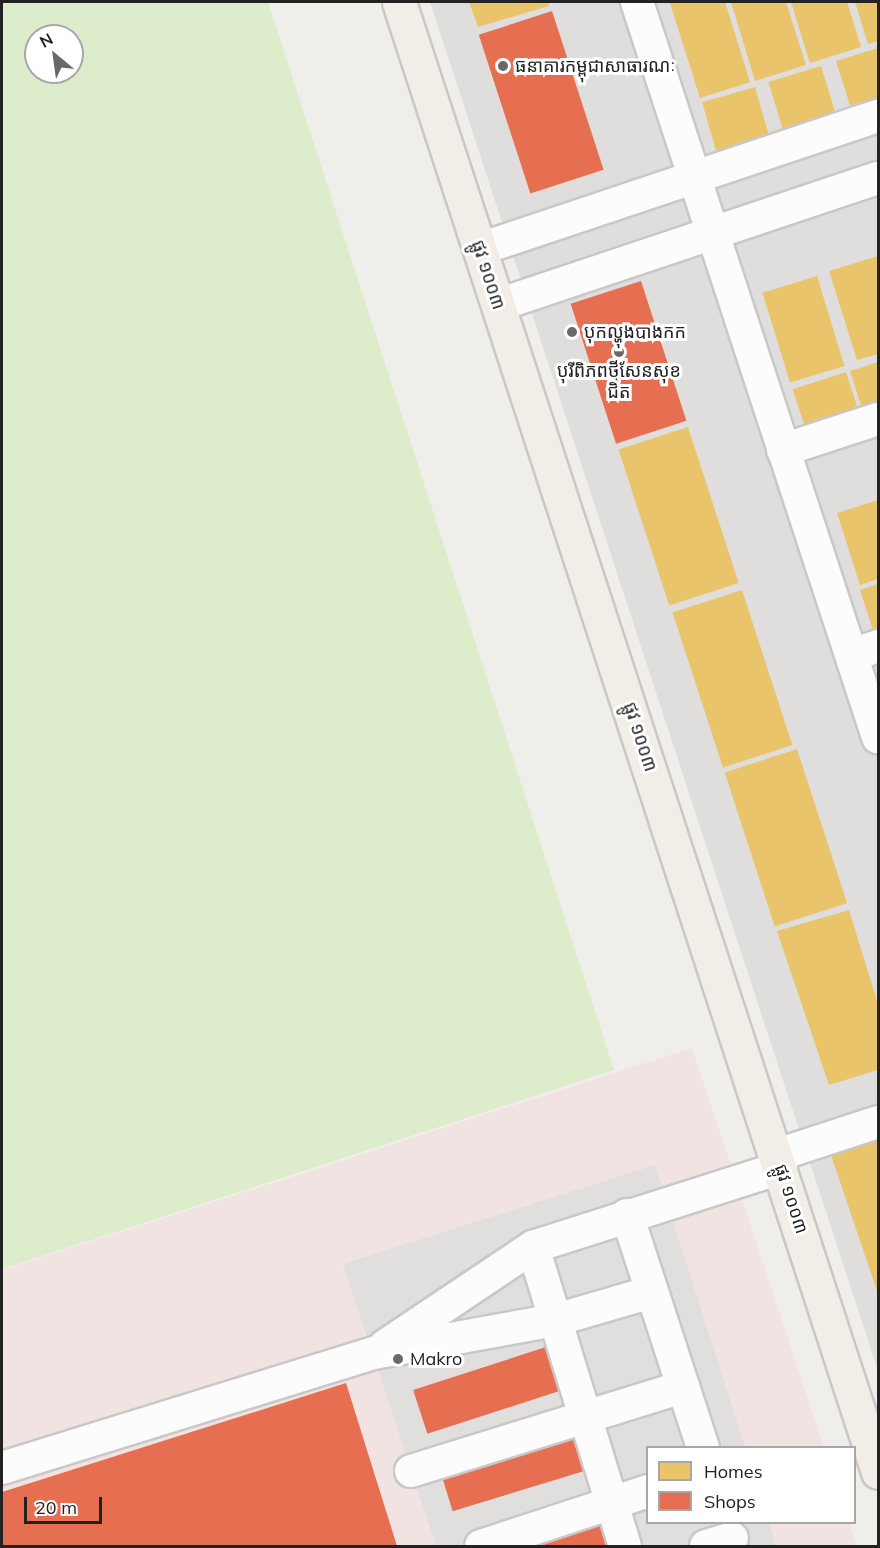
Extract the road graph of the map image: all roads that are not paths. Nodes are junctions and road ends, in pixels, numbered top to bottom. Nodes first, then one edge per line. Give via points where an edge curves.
1 (399, 2) edge
2 (637, 2) edge
3 (879, 116) edge
4 (695, 177) junction
5 (879, 178) edge
6 (714, 233) junction
7 (480, 249) junction
8 (498, 305) junction
9 (879, 419) edge
10 (783, 450) junction
11 (865, 651) edge
12 (879, 737) edge
13 (879, 1122) edge
14 (779, 1162) junction
15 (627, 1215) junction
16 (533, 1247) junction
17 (652, 1292) junction
18 (555, 1320) junction
19 (374, 1353) junction
20 (683, 1387) junction
21 (584, 1418) junction
22 (702, 1446) edge
23 (2, 1468) edge
24 (411, 1471) dead end
25 (879, 1472) edge
26 (646, 1492) edge
27 (611, 1503) junction
28 (481, 1546) edge
29 (625, 1546) edge

1 - 7 main road, ផ្លូវ ១០០៣
2 - 4 street
3 - 4 street
4 - 6 street
4 - 7 street
5 - 6 street
6 - 8 street
6 - 10 street
7 - 8 main road, ផ្លូវ ១០០៣
8 - 14 main road, ផ្លូវ ១០០៣
9 - 10 street
10 - 11 street
11 - 12 street
13 - 14 street
14 - 15 street
14 - 25 main road, ផ្លូវ ១០០៣
15 - 16 street
15 - 17 street
16 - 18 street
16 - 19 street
17 - 18 street
17 - 20 street
18 - 19 street
18 - 21 street
19 - 23 street
20 - 21 street
20 - 22 street
21 - 24 street
21 - 27 street
26 - 27 street
27 - 28 street
27 - 29 street

